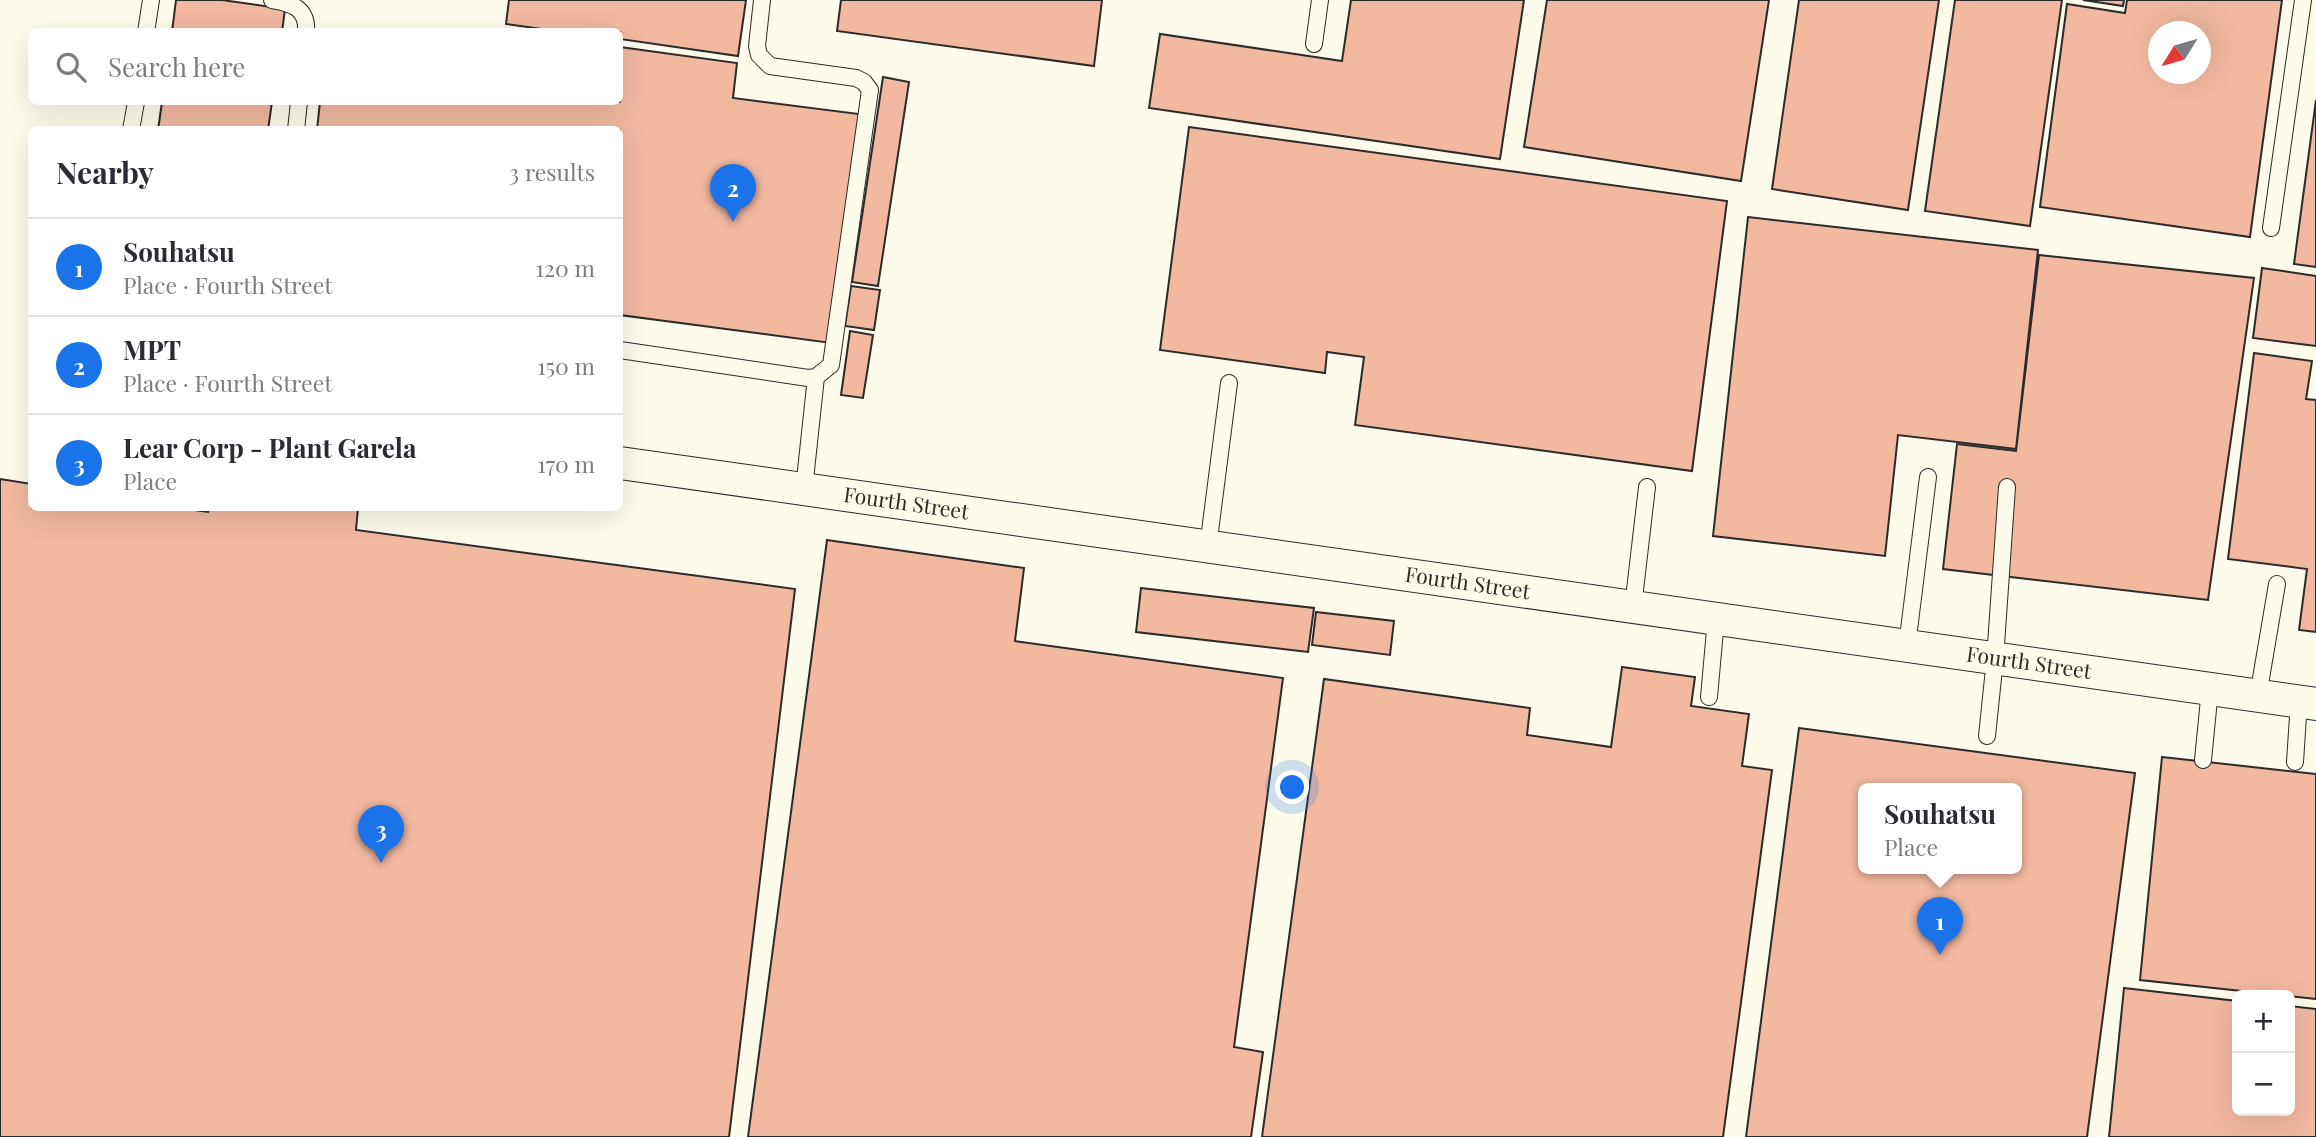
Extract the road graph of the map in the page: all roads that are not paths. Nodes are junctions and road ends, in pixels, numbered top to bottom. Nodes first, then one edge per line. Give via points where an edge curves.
1 (151, 0) edge
2 (272, 0) edge
3 (762, 0) edge
4 (1320, 0) edge
5 (2303, 0) edge
6 (147, 28) edge
7 (306, 28) edge
8 (1314, 44) dead end
9 (135, 105) edge
10 (299, 105) edge
11 (132, 126) edge
12 (296, 126) edge
13 (2271, 228) dead end
14 (623, 350) edge
15 (816, 377) junction
16 (1229, 383) dead end
17 (623, 463) edge
18 (1928, 477) dead end
19 (1647, 487) dead end
20 (2007, 487) dead end
21 (804, 489) junction
22 (1208, 547) junction
23 (2277, 584) dead end
24 (1633, 607) junction
25 (1716, 619) junction
26 (1907, 646) junction
27 (1995, 659) junction
28 (2210, 689) junction
29 (2258, 696) junction
30 (1709, 697) dead end
31 (2307, 703) edge
32 (1987, 736) dead end
33 (2203, 760) dead end
34 (2295, 762) dead end

1 - 6 lane
2 - 7 lane via 298,7
3 - 15 lane via 757,46 769,66 856,78 870,90 831,365
4 - 8 lane
5 - 13 lane
9 - 11 lane
10 - 12 lane
14 - 15 lane
15 - 21 lane
16 - 22 lane
17 - 21 street, Fourth Street
18 - 26 lane
19 - 24 lane
20 - 27 lane
21 - 22 street, Fourth Street
22 - 24 street, Fourth Street
23 - 29 lane
24 - 25 street, Fourth Street
25 - 26 street, Fourth Street
25 - 30 lane
26 - 27 street, Fourth Street
27 - 28 street, Fourth Street
27 - 32 lane
28 - 29 street, Fourth Street
28 - 33 lane
29 - 31 street, Fourth Street
31 - 34 lane

